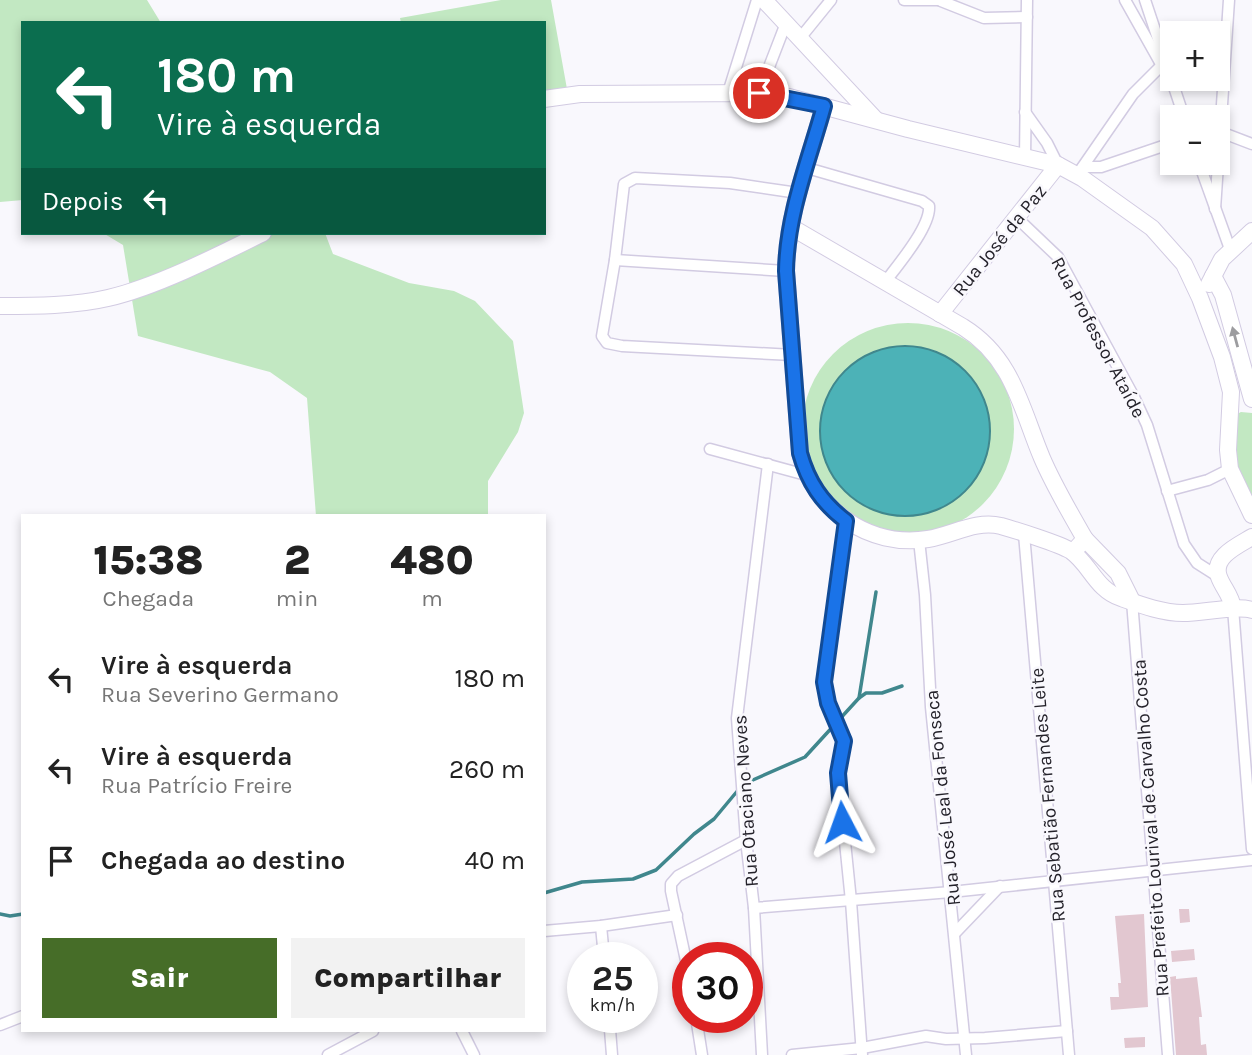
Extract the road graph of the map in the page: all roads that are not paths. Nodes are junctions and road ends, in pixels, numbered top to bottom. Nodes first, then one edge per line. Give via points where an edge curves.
1 (757, 0) edge
2 (764, 0) edge
3 (831, 0) edge
4 (904, 0) edge
5 (1027, 0) edge
6 (1125, 0) edge
7 (1145, 0) edge
8 (1229, 0) edge
9 (941, 1) edge
10 (1027, 17) junction
11 (786, 23) junction
12 (801, 37) junction
13 (1160, 52) edge
14 (1160, 57) edge
15 (1160, 65) edge
16 (728, 93) junction
17 (759, 93) junction
18 (546, 99) edge
19 (1221, 105) edge
20 (824, 106) junction
21 (1025, 112) junction
22 (875, 119) junction
23 (1230, 135) edge
24 (1252, 144) edge
25 (1160, 147) edge
26 (1025, 159) junction
27 (1058, 165) junction
28 (807, 168) junction
29 (1080, 171) junction
30 (1203, 175) edge
31 (1217, 175) edge
32 (798, 192) junction
33 (1215, 209) junction
34 (1016, 217) junction
35 (791, 227) junction
36 (1252, 231) edge
37 (259, 235) edge
38 (1230, 249) junction
39 (615, 260) junction
40 (1184, 264) junction
41 (786, 271) junction
42 (1213, 276) junction
43 (886, 282) junction
44 (1200, 298) junction
45 (0, 306) edge
46 (940, 314) junction
47 (793, 355) junction
48 (1231, 392) junction
49 (1252, 399) edge
50 (1252, 412) edge
51 (710, 449) dead end
52 (768, 464) junction
53 (1230, 469) junction
54 (806, 475) junction
55 (1167, 491) junction
56 (1252, 515) edge
57 (846, 521) junction
58 (1024, 534) junction
59 (1252, 537) edge
60 (919, 540) junction
61 (1085, 540) junction
62 (1073, 552) junction
63 (1219, 577) junction
64 (1132, 601) junction
65 (1233, 608) junction
66 (1252, 610) edge
67 (746, 840) junction
68 (1252, 849) edge
69 (1252, 860) edge
70 (1152, 871) junction
71 (1055, 881) junction
72 (1000, 886) junction
73 (951, 892) junction
74 (851, 901) junction
75 (754, 908) junction
76 (677, 915) junction
77 (601, 926) junction
78 (546, 931) edge
79 (955, 933) junction
80 (603, 942) edge
81 (682, 942) edge
82 (21, 1017) edge
83 (0, 1025) edge
84 (1067, 1031) junction
85 (371, 1032) edge
86 (462, 1032) edge
87 (610, 1033) edge
88 (699, 1033) edge
89 (964, 1037) junction
90 (862, 1051) edge
91 (328, 1055) edge
92 (474, 1055) edge
93 (612, 1055) edge
94 (702, 1055) edge
95 (762, 1055) edge
96 (792, 1055) edge
97 (966, 1055) edge
98 (1069, 1055) edge
99 (1168, 1055) edge

1 - 16 street
2 - 11 street
3 - 12 street
4 - 9 street
5 - 10 street
6 - 14 street
7 - 13 street
8 - 19 street
9 - 10 street via 984,18
10 - 21 street
11 - 12 street
11 - 17 street
12 - 22 street
15 - 29 street via 1133,94
16 - 17 street
16 - 18 street via 580,94
17 - 20 street
20 - 22 street
20 - 28 street
21 - 26 street
21 - 27 street
22 - 26 street
23 - 24 street
25 - 29 street
26 - 27 street
27 - 29 street
27 - 34 street, Rua José da Paz
28 - 32 street
28 - 43 street via 929,206 923,225
29 - 40 street via 1152,228
30 - 33 street
31 - 33 street
32 - 35 street
32 - 39 street via 730,183 632,179 624,184
33 - 38 street
34 - 46 street, Rua José da Paz
34 - 55 street, Rua Professor Ataíde via 1058,257 1079,292 1141,412
35 - 41 street
35 - 43 street
36 - 38 street
37 - 45 street via 108,298
38 - 42 street
39 - 41 street
39 - 47 street via 602,336 607,344
40 - 42 street
40 - 44 street
41 - 47 street
42 - 44 street
49 -> 42 street via 1223,295
43 - 46 street
44 - 48 street
46 - 61 street via 980,338 1001,360 1047,469
47 - 54 street via 798,437
48 - 50 street
48 - 53 street
51 - 52 street
52 - 54 street
52 - 67 street, Rua Otaciano Neves via 738,703
53 - 55 street
53 - 56 street
54 - 57 street via 828,506
55 - 63 street, Rua Professor Ataíde via 1189,552 1201,567
57 - 60 street via 878,536
57 - 74 street via 824,673 825,692 844,741 838,773
58 - 60 street via 990,524
58 - 62 street
58 - 71 street, Rua Sebatião Fernandes Leite
59 - 63 street via 1224,554
60 - 73 street, Rua José Leal da Fonseca
61 - 62 street
61 - 64 street via 1118,573
62 - 64 street via 1106,590
63 - 65 street
64 - 65 street via 1172,612
64 - 70 street, Rua Prefeito Lourival de Carvalho Costa
65 - 66 street
65 - 68 street
67 - 75 street, Rua Otaciano Neves
67 - 76 street via 674,879 670,887
69 - 70 street
70 - 71 street
70 - 99 street, Rua Prefeito Lourival de Carvalho Costa
71 - 72 street
71 - 84 street, Rua Sebatião Fernandes Leite
72 - 73 street
72 - 79 street
73 - 74 street
73 - 79 street, Rua José Leal da Fonseca
74 - 75 street
74 - 90 street
75 - 95 street, Rua Otaciano Neves
76 - 77 street
76 - 81 street
77 - 78 street
77 - 80 street
79 - 89 street, Rua José Leal da Fonseca
82 - 83 street
84 - 89 street
84 - 98 street, Rua Sebatião Fernandes Leite
85 - 91 street
86 - 92 street
87 - 93 street
88 - 94 street
89 - 90 street via 926,1036
89 - 97 street, Rua José Leal da Fonseca
90 - 96 street

